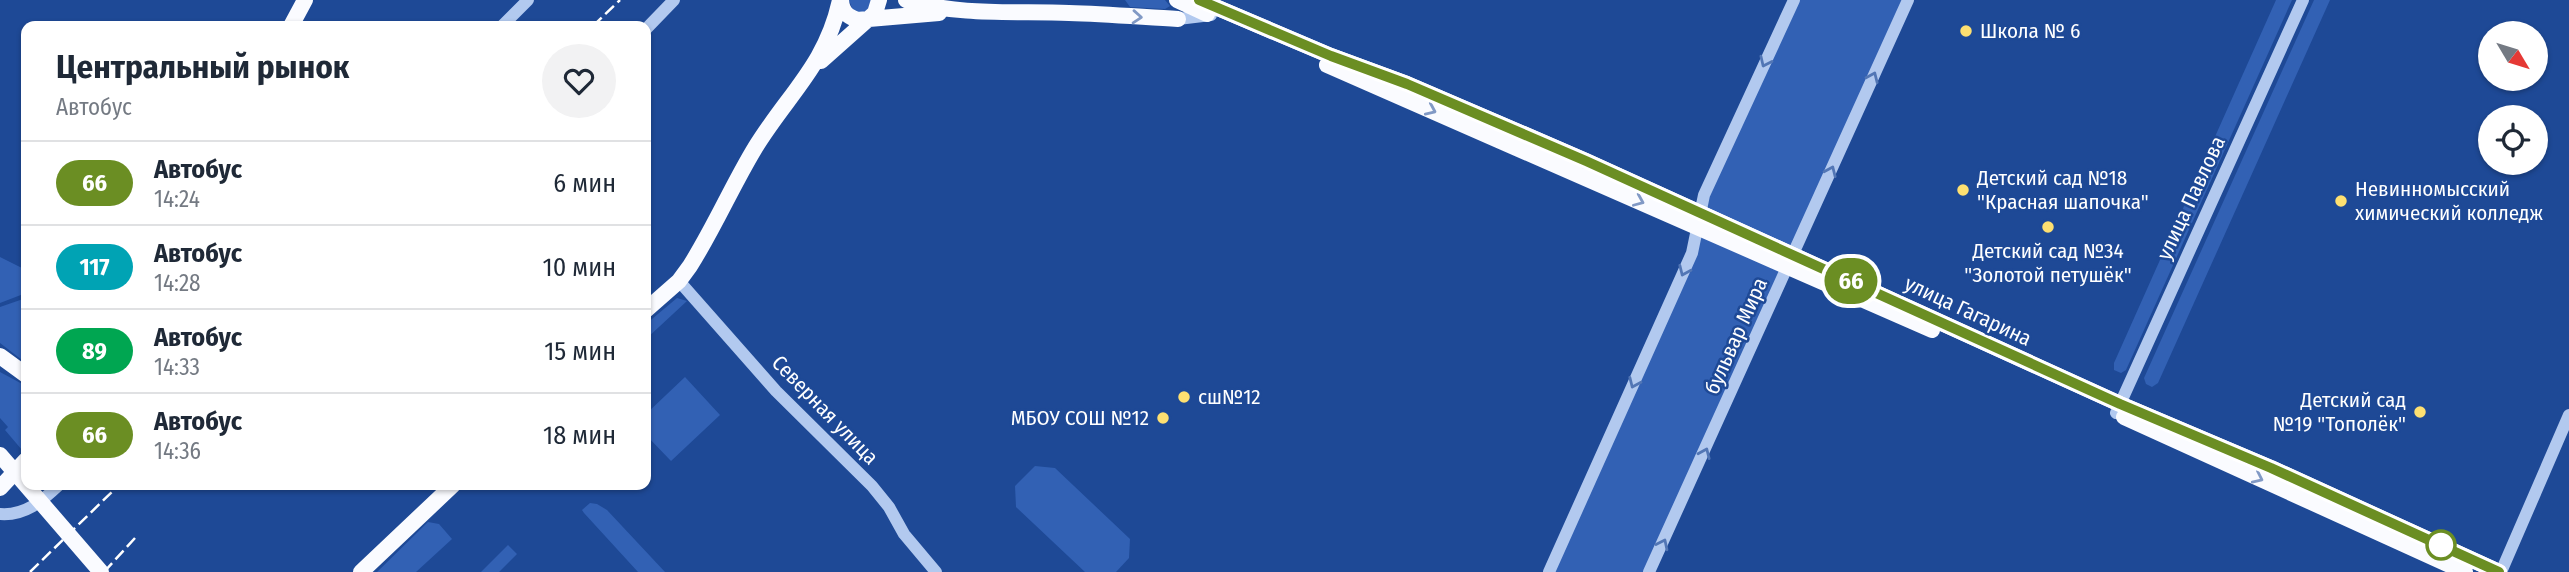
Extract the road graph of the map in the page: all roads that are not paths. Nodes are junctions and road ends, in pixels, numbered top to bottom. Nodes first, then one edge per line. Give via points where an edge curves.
1 (305, 0) edge
2 (528, 0) edge
3 (674, 0) edge
4 (840, 0) edge
5 (879, 0) edge
6 (906, 0) edge
7 (1117, 0) edge
8 (1177, 0) edge
9 (1199, 0) edge
10 (1794, 0) edge
11 (1908, 0) edge
12 (2303, 0) edge
13 (1217, 9) edge
14 (966, 11) junction
15 (1097, 14) junction
16 (868, 19) junction
17 (1178, 19) joint
18 (294, 21) edge
19 (507, 21) edge
20 (651, 24) edge
21 (812, 70) junction
22 (1698, 219) junction
23 (1791, 260) junction
24 (679, 281) junction
25 (651, 306) edge
26 (0, 356) edge
27 (21, 371) edge
28 (2118, 408) junction
29 (2569, 415) edge
30 (0, 455) edge
31 (21, 465) edge
32 (21, 479) edge
33 (0, 488) edge
34 (30, 490) edge
35 (53, 490) edge
36 (448, 490) edge
37 (0, 514) edge
38 (101, 572) edge
39 (362, 572) edge
40 (936, 572) edge
41 (1549, 572) edge
42 (1649, 572) edge
43 (2465, 572) edge
44 (2500, 572) edge

1 - 18 main road
2 - 19 street
3 - 20 street
4 - 16 main road via 848,16
4 - 21 main road via 834,26
5 - 16 main road
6 - 14 main road, улица Гагарина
7 - 15 main road
8 - 13 main road, улица Гагарина
9 - 13 main road, улица Гагарина
10 -> 22 street via 1704,195
23 -> 11 street, бульвар Мира
12 - 28 street, улица Павлова
13 - 17 street, улица Гагарина
13 - 22 main road, улица Гагарина via 1407,84
14 - 15 main road, улица Гагарина
14 - 16 main road, улица Гагарина
15 -> 17 main road, улица Гагарина
16 - 21 main road
21 - 24 main road via 755,148
22 - 23 main road, улица Гагарина
22 -> 41 street via 1692,253
23 - 28 main road, улица Гагарина
42 -> 23 street, бульвар Мира
24 - 25 main road
24 - 40 street, Северная улица via 776,391 872,486
26 - 27 main road
28 -> 43 main road, улица Гагарина
28 - 44 main road, улица Гагарина via 2271,468
29 - 44 street
30 - 32 main road, bridge
31 - 33 main road
34 - 38 main road, bridge
35 - 37 street via 24,512
36 - 39 main road

